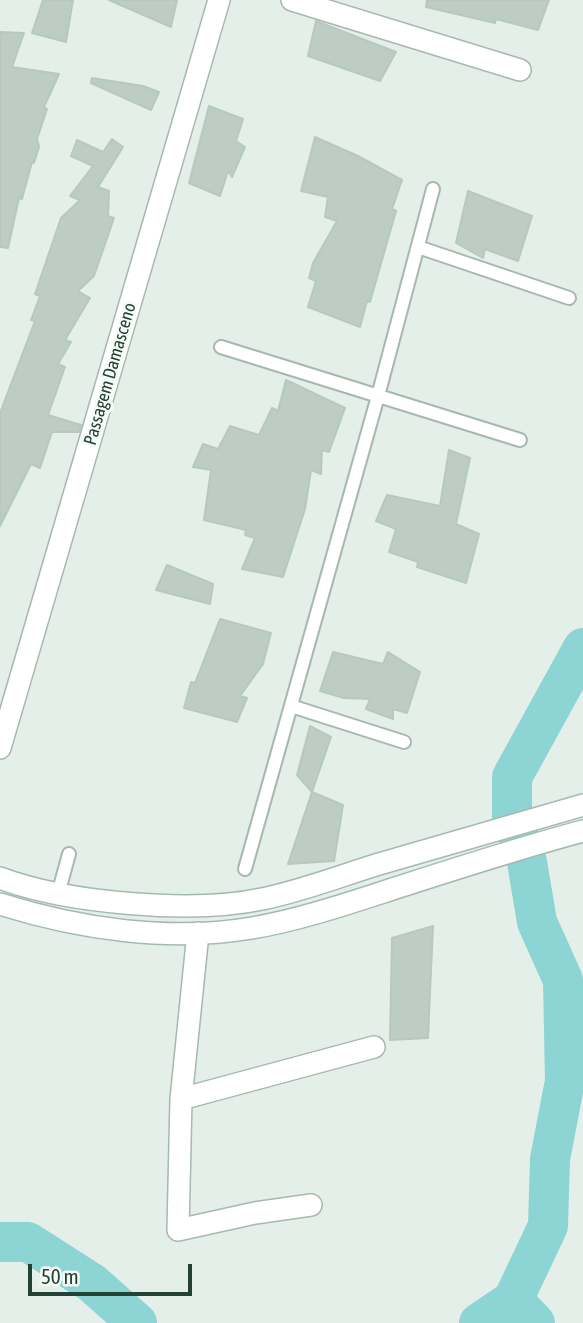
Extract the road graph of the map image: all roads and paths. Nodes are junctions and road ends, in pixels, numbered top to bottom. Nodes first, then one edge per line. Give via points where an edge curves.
1 (219, 0) edge
2 (292, 0) edge
3 (520, 70) dead end
4 (433, 189) dead end
5 (418, 247) junction
6 (569, 298) dead end
7 (221, 347) dead end
8 (378, 396) junction
9 (520, 440) dead end
10 (291, 706) junction
11 (404, 742) dead end
12 (0, 748) edge
13 (583, 805) edge
14 (583, 831) edge
15 (69, 854) dead end
16 (245, 869) dead end
17 (0, 878) edge
18 (58, 894) junction
19 (0, 904) edge
20 (198, 933) junction
21 (374, 1047) dead end
22 (181, 1098) junction
23 (311, 1205) dead end

1 - 12 street, Passagem Damasceno
2 - 3 street
4 - 5 lane
5 - 6 lane
5 - 8 lane
7 - 8 lane
8 - 9 lane
8 - 10 lane
10 - 11 lane
10 - 16 lane
13 - 18 street via 248,902 138,903
14 - 20 street via 292,919
15 - 18 lane
17 - 18 street
19 - 20 street via 93,926
20 - 22 street
21 - 22 street
22 - 23 street via 178,1230

